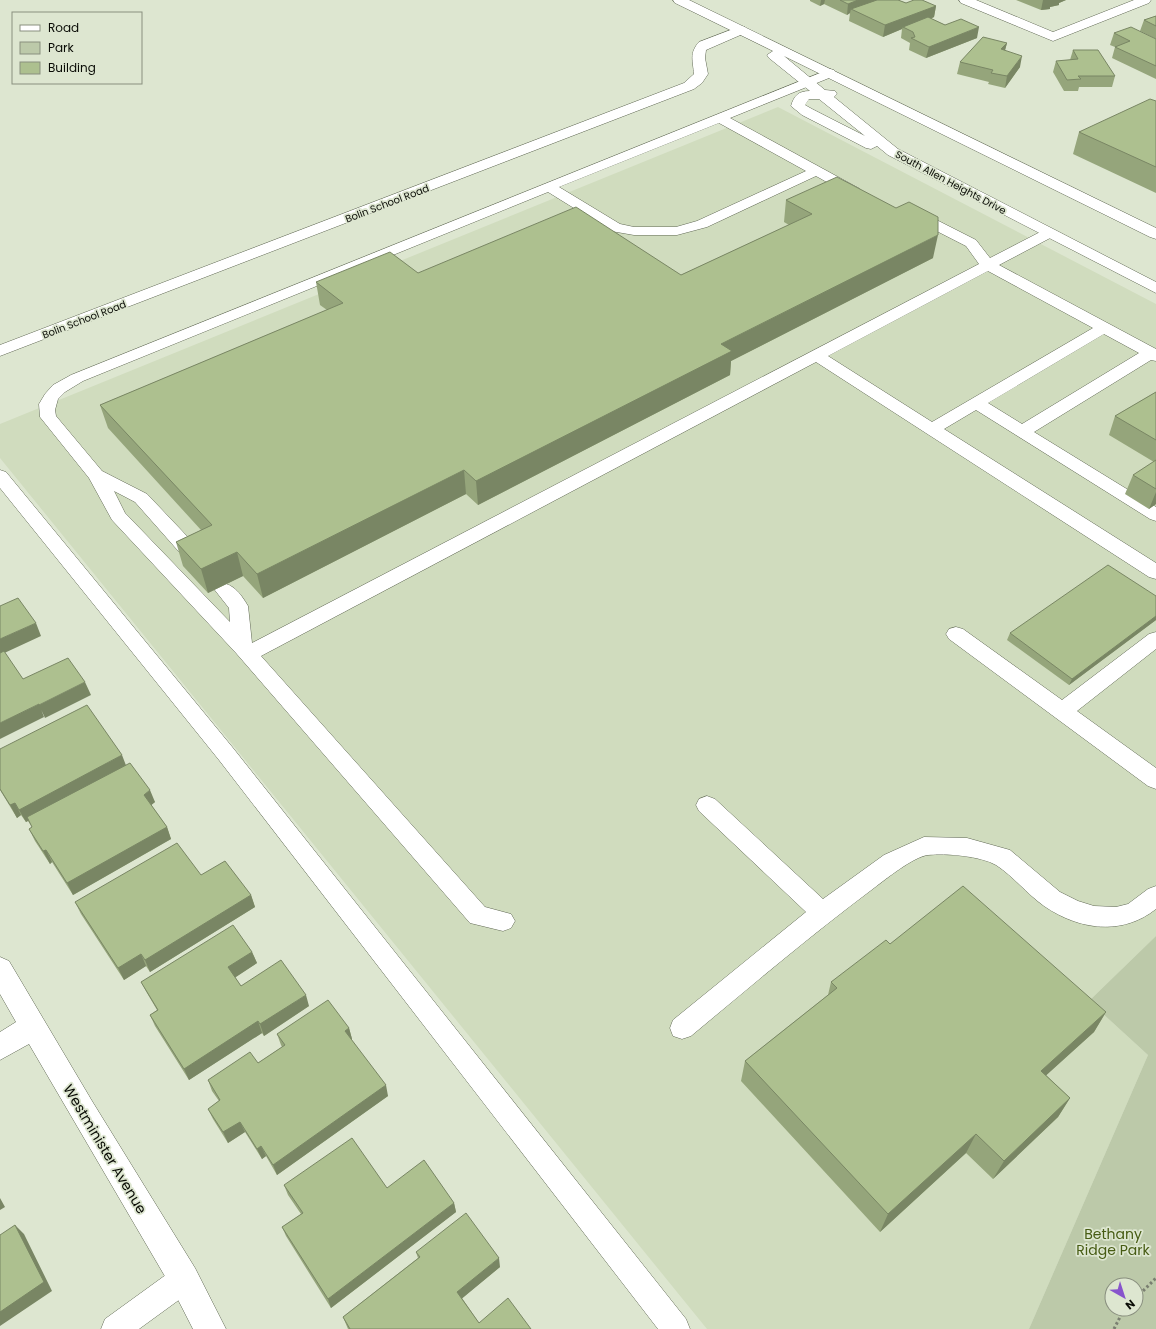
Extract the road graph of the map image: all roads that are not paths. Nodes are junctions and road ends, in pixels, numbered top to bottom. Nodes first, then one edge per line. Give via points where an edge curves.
1 (679, 0) edge
2 (965, 0) edge
3 (1145, 0) edge
4 (744, 31) junction
5 (830, 73) junction
6 (806, 89) junction
7 (822, 94) junction
8 (720, 118) junction
9 (894, 152) junction
10 (1012, 162) junction
11 (817, 171) junction
12 (549, 187) junction
13 (869, 199) edge
14 (904, 211) edge
15 (1049, 233) junction
16 (1156, 234) edge
17 (987, 265) junction
18 (1156, 288) edge
19 (1104, 328) junction
20 (0, 351) edge
21 (1153, 354) edge
22 (816, 355) junction
23 (976, 403) junction
24 (932, 429) junction
25 (1023, 431) junction
26 (96, 475) junction
27 (0, 476) edge
28 (1156, 515) edge
29 (195, 557) edge
30 (1156, 572) edge
31 (223, 589) edge
32 (956, 634) dead end
33 (1156, 639) edge
34 (246, 651) junction
35 (1062, 711) junction
36 (1156, 780) edge
37 (707, 805) dead end
38 (1156, 896) edge
39 (822, 913) junction
40 (503, 921) dead end
41 (0, 969) edge
42 (33, 1027) junction
43 (682, 1028) dead end
44 (0, 1047) edge
45 (184, 1279) junction
46 (114, 1329) edge
47 (210, 1329) edge
48 (676, 1329) edge

1 - 4 main road
2 - 3 main road via 1053,38
4 - 5 main road
4 - 6 main road
4 - 20 main road, Bolin School Road via 699,49 696,56 701,74 698,80 689,86
5 - 6 lane
5 - 10 main road
6 - 7 main road
6 - 8 lane via 776,95
6 - 9 main road via 798,102 802,109 874,147
7 - 9 main road, South Allen Heights Drive
7 - 10 main road via 858,99 966,148
8 - 11 lane
8 - 12 lane
9 - 15 main road, South Allen Heights Drive
10 - 16 main road
11 - 12 lane via 702,224 686,230 671,231 634,231 616,228
11 - 13 lane
12 - 26 lane via 65,384 48,400 48,417
14 - 17 lane via 911,212 971,243
15 - 17 lane
15 - 18 main road, South Allen Heights Drive
17 - 19 lane
17 - 22 lane
19 - 21 lane
19 - 23 lane
21 - 25 lane
22 - 24 lane
22 - 34 lane
23 - 24 lane
23 - 25 lane
24 - 30 lane
25 - 28 lane
26 - 29 lane via 141,498
26 - 34 lane via 118,516
27 - 48 lane via 226,754
31 - 34 lane via 238,606
32 - 35 lane
33 - 35 lane
34 - 40 lane via 478,916
35 - 36 lane
37 - 39 lane
38 - 39 lane via 1135,912 1116,917 1094,916 1072,910 1052,899 1002,857 967,847 924,846 892,862
39 - 43 lane
41 - 42 main road, Westminister Avenue
42 - 44 main road
42 - 45 main road, Westminister Avenue
45 - 46 lane
45 - 47 main road, Westminister Avenue

